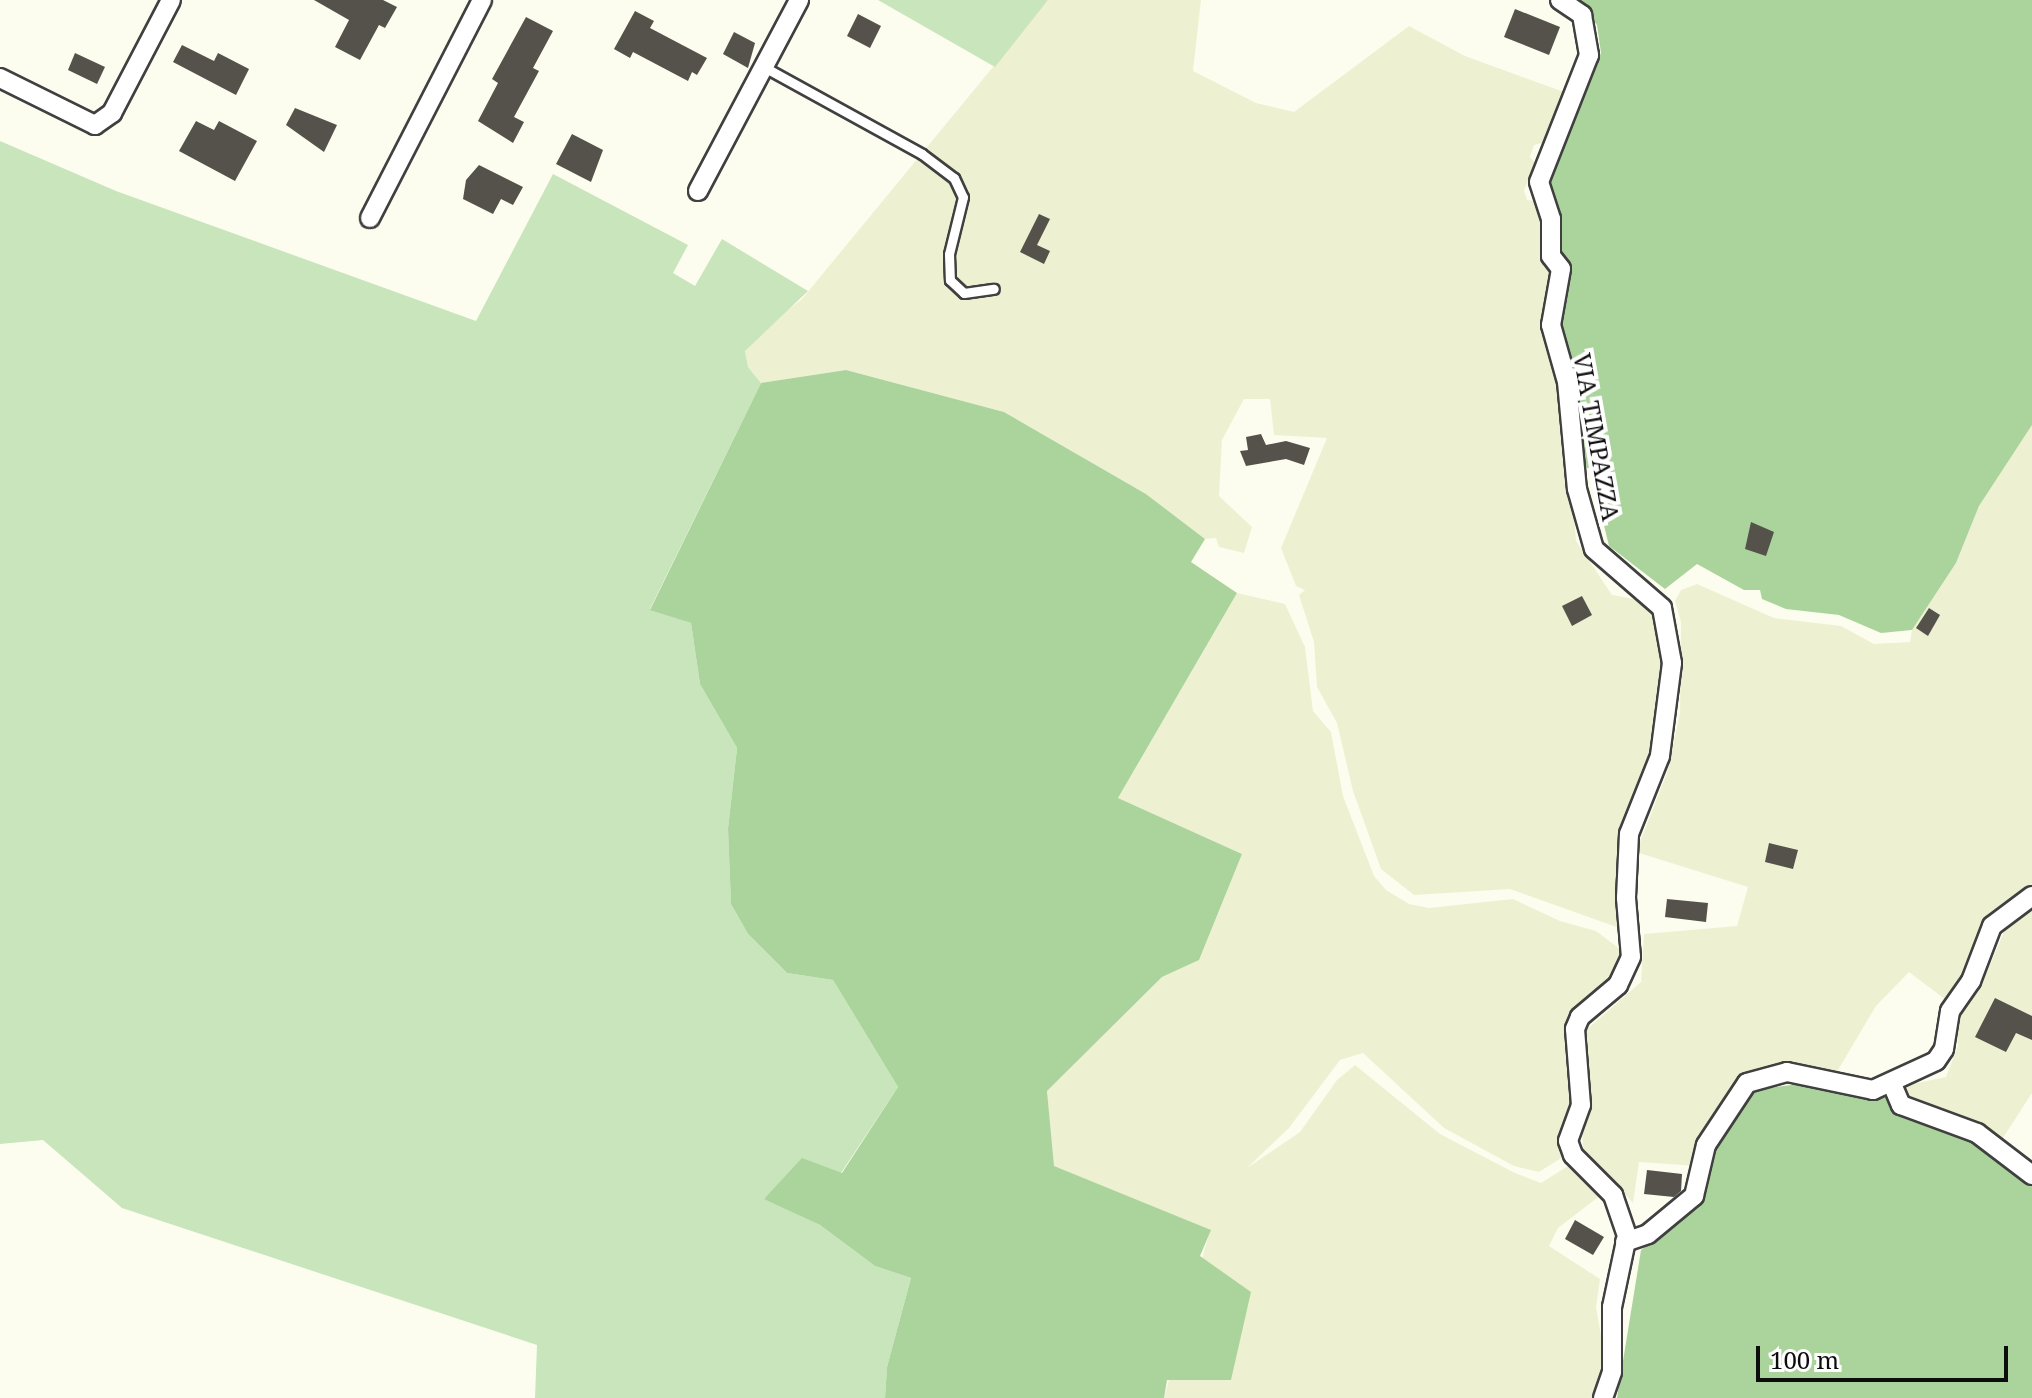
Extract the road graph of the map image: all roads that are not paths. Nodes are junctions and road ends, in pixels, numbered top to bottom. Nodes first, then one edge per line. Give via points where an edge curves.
1 (171, 0) edge
2 (482, 0) edge
3 (799, 0) edge
4 (1560, 0) edge
5 (764, 67) junction
6 (0, 78) edge
7 (698, 191) dead end
8 (370, 218) dead end
9 (994, 289) dead end
10 (2032, 896) edge
11 (1892, 1084) junction
12 (2032, 1175) edge
13 (1625, 1242) junction
14 (1603, 1398) edge

1 - 6 street via 112,113 95,125
2 - 8 street
3 - 5 street
4 - 13 street, VIA TIMPAZZA via 1582,15 1589,55 1541,169 1541,195 1551,219 1551,256 1561,269 1551,325 1567,382 1577,489 1594,549 1662,608 1672,663 1660,756 1629,834 1626,898 1631,957 1618,985 1580,1017 1575,1029 1581,1105 1568,1141 1573,1155 1613,1195
5 - 7 street
5 - 9 lane via 922,154 954,178 963,197 949,254 950,280 964,293
10 - 11 street via 1992,926 1971,981 1950,1011 1944,1049 1936,1061
11 - 12 street via 1901,1105 1977,1133
11 - 13 street via 1873,1090 1787,1072 1747,1083 1706,1145 1694,1196 1648,1234
13 - 14 street, VIA TIMPAZZA via 1612,1307 1612,1372

